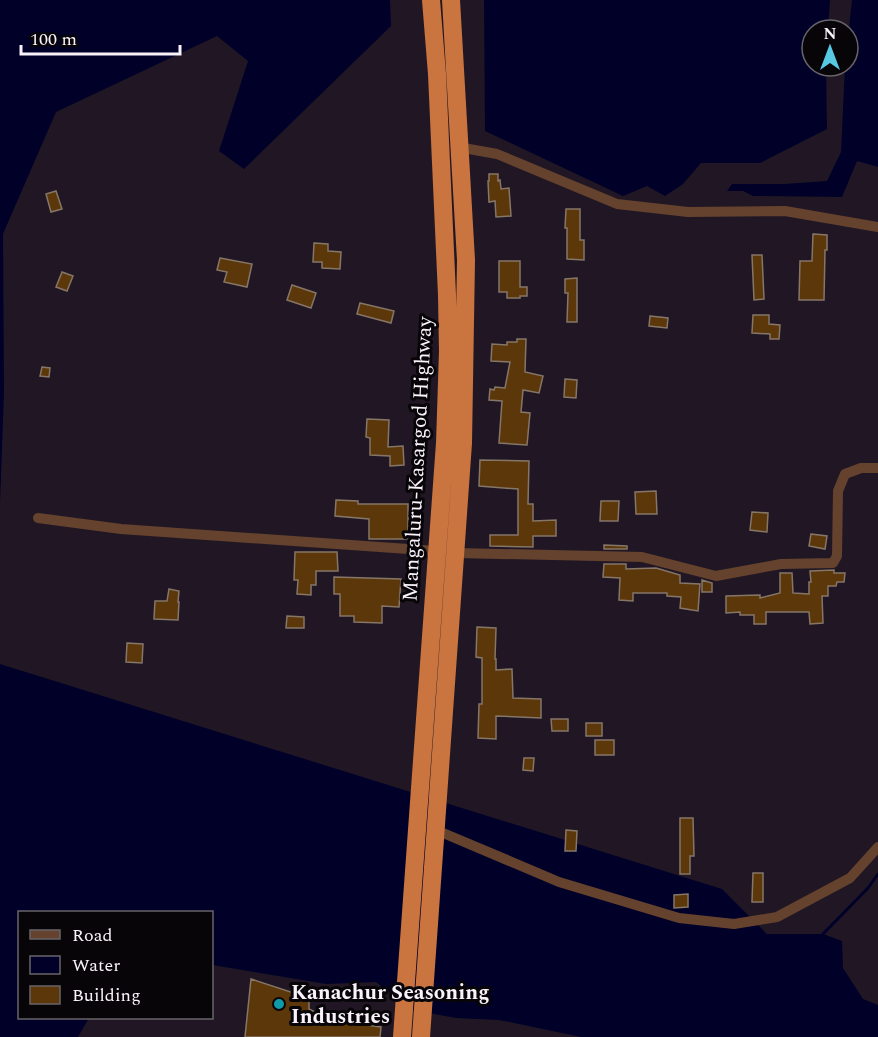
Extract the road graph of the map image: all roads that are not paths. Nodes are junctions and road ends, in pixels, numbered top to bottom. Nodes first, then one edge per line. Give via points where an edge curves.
1 (431, 0) edge
2 (451, 0) edge
3 (459, 147) junction
4 (878, 227) edge
5 (878, 468) edge
6 (38, 518) dead end
7 (437, 551) junction
8 (456, 553) junction
9 (436, 830) junction
10 (878, 847) edge
11 (422, 1032) edge
12 (402, 1033) edge

1 - 7 highway, Mangaluru-Kasargod Highway via 448,351
2 - 3 highway
3 - 4 street via 497,154 617,204 688,212 785,211
3 - 8 highway via 466,260 464,443
5 - 8 street via 861,468 846,474 838,491 837,556 832,563 781,564 716,576 642,557
6 - 7 street via 121,529
7 - 12 highway, Mangaluru-Kasargod Highway
8 - 9 highway
9 - 10 street via 559,882 679,918 734,924 777,917 850,878
9 - 11 highway

